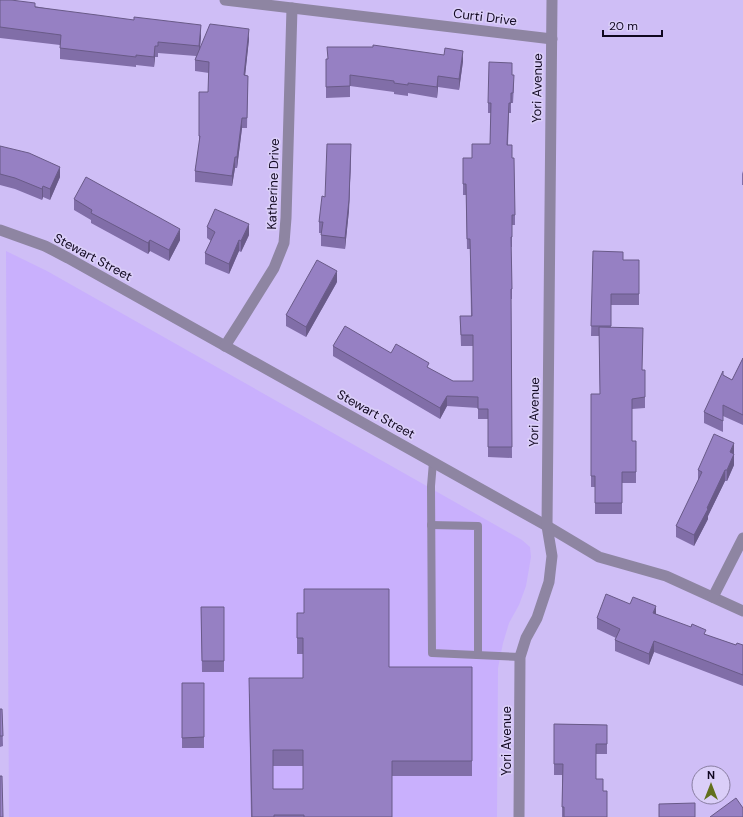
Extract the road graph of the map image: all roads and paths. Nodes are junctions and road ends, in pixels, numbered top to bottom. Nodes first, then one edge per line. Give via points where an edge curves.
1 (225, 0) edge
2 (552, 0) edge
3 (292, 8) junction
4 (552, 39) junction
5 (0, 230) edge
6 (224, 346) junction
7 (433, 462) junction
8 (431, 525) junction
9 (547, 526) junction
10 (743, 538) edge
11 (712, 597) junction
12 (743, 611) edge
13 (478, 655) junction
14 (520, 657) junction
15 (519, 817) edge

1 - 3 street, Curti Drive
2 - 4 street, Yori Avenue
3 - 4 street, Curti Drive
3 - 6 street, Katherine Drive via 284,243 274,268
4 - 9 street, Yori Avenue
5 - 6 street, Stewart Street via 45,246
6 - 7 street, Stewart Street
7 - 8 lane
7 - 9 street, Stewart Street
8 - 13 lane via 432,653
8 - 13 lane via 478,526
9 - 11 street, Stewart Street via 599,557 666,576
9 - 14 street, Yori Avenue via 552,556 549,582
10 - 11 street
11 - 12 street, Stewart Street
13 - 14 lane
14 - 15 street, Yori Avenue

